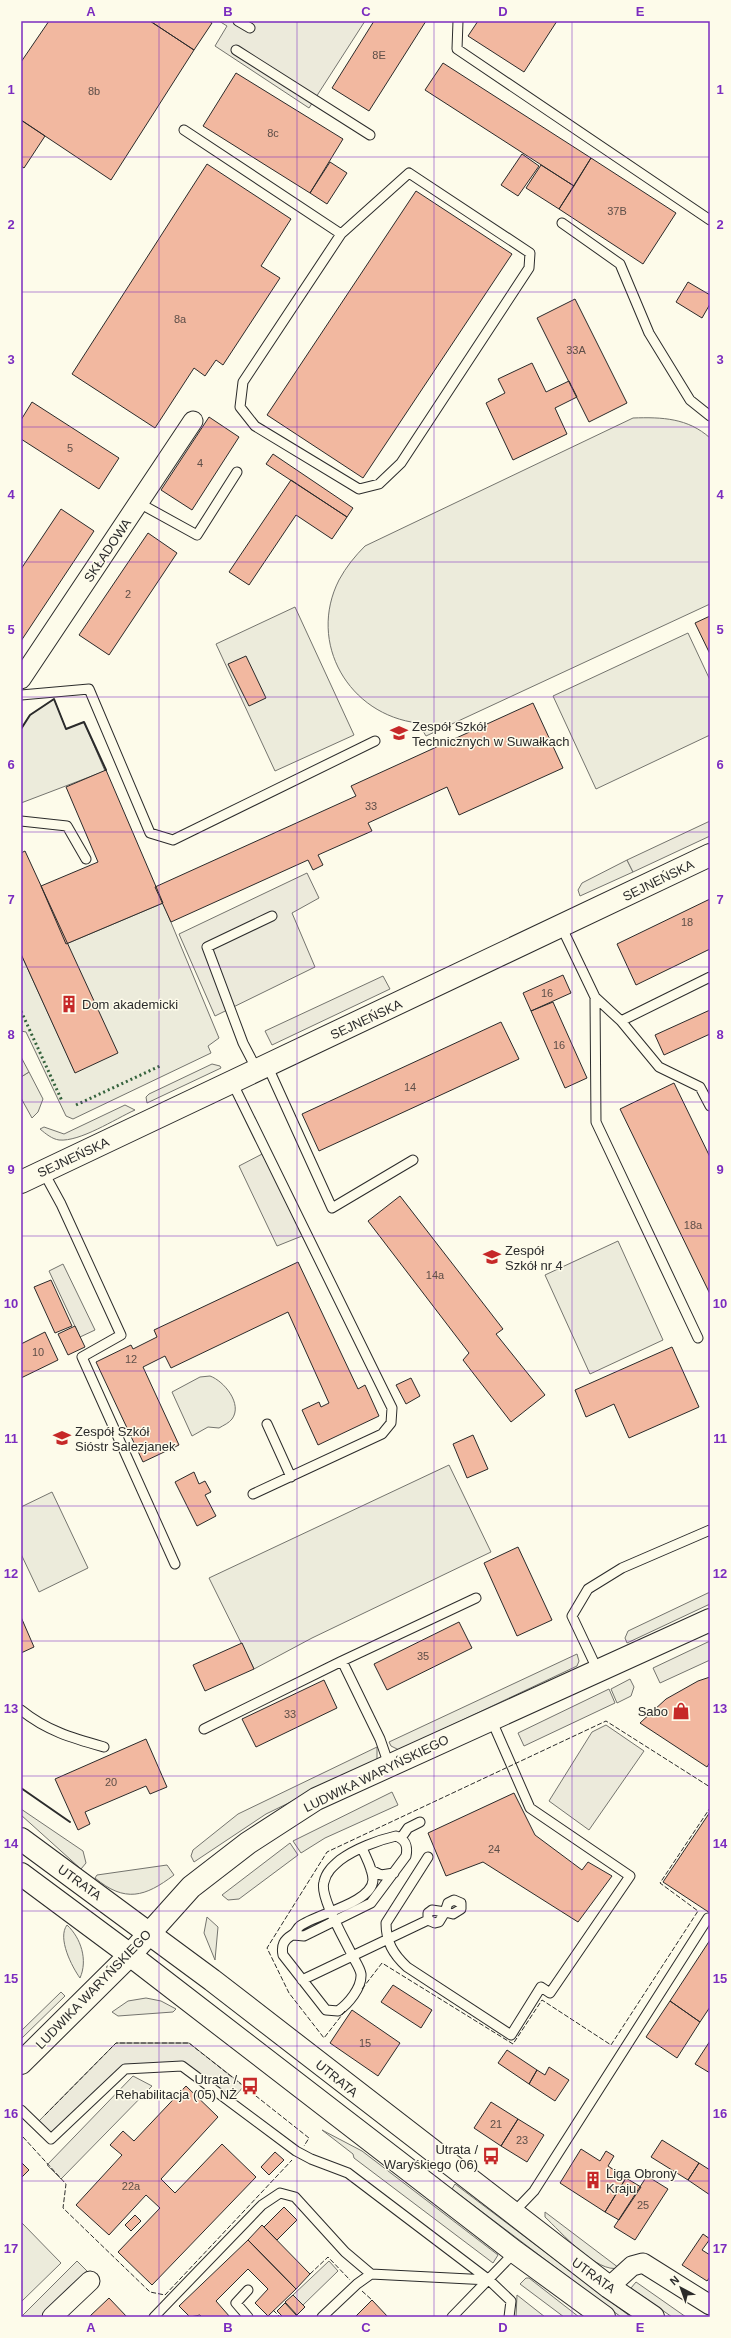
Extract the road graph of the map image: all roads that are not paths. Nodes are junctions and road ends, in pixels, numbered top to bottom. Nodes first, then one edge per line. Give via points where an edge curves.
1 (238, 21) edge
2 (458, 21) edge
3 (250, 28) dead end
4 (236, 50) dead end
5 (184, 130) dead end
6 (370, 135) dead end
7 (710, 220) edge
8 (562, 223) dead end
9 (341, 234) junction
10 (710, 416) edge
11 (193, 421) dead end
12 (236, 472) dead end
13 (139, 503) junction
14 (21, 679) edge
15 (21, 695) edge
16 (375, 741) dead end
17 (21, 821) edge
18 (710, 855) edge
19 (86, 859) dead end
20 (272, 916) dead end
21 (561, 926) junction
22 (710, 977) edge
23 (595, 997) junction
24 (621, 1021) junction
25 (262, 1068) junction
26 (232, 1082) junction
27 (710, 1106) edge
28 (414, 1160) dead end
29 (43, 1171) junction
30 (21, 1182) edge
31 (698, 1338) dead end
32 (267, 1424) dead end
33 (291, 1476) junction
34 (253, 1494) dead end
35 (710, 1530) edge
36 (175, 1564) dead end
37 (476, 1598) dead end
38 (710, 1620) edge
39 (342, 1661) junction
40 (598, 1671) junction
41 (21, 1710) edge
42 (491, 1719) junction
43 (204, 1729) dead end
44 (104, 1747) dead end
45 (389, 1765) junction
46 (420, 1822) dead end
47 (401, 1838) junction
48 (21, 1839) edge
49 (362, 1848) junction
50 (428, 1856) dead end
51 (371, 1870) junction
52 (394, 1873) junction
53 (21, 1874) edge
54 (368, 1897) junction
55 (331, 1911) junction
56 (444, 1912) dead end
57 (708, 1918) dead end
58 (336, 1920) junction
59 (149, 1932) junction
60 (293, 1935) junction
61 (388, 1938) junction
62 (130, 1955) junction
63 (352, 1956) junction
64 (302, 1980) junction
65 (21, 2063) edge
66 (21, 2110) edge
67 (512, 2214) junction
68 (515, 2252) junction
69 (371, 2274) junction
70 (489, 2280) junction
71 (90, 2281) dead end
72 (609, 2287) junction
73 (248, 2290) dead end
74 (710, 2305) edge
75 (52, 2317) edge
76 (154, 2317) edge
77 (248, 2317) edge
78 (322, 2317) edge
79 (452, 2317) edge
80 (509, 2317) edge
81 (604, 2317) edge
82 (653, 2317) edge

1 - 3 lane
2 - 7 lane via 457,49
4 - 6 lane
5 - 9 lane
8 - 10 lane via 620,264 649,333 690,400
9 - 9 lane via 410,173 530,253 529,268 401,463 379,484 359,489 255,426 240,407 243,382
11 - 13 street, SKŁADOWA
12 - 13 lane via 197,535
13 - 14 street, SKŁADOWA
15 - 16 lane via 90,689 150,833 173,840
17 - 19 lane via 67,826
18 - 21 street, SEJNEŃSKA
20 - 25 lane via 206,947 243,1043
21 - 23 lane
21 - 25 street, SEJNEŃSKA
22 - 24 lane
23 - 24 lane
23 - 31 lane via 596,1122
24 - 27 lane via 659,1067 700,1087
25 - 26 street, SEJNEŃSKA
25 - 28 lane via 332,1208
26 - 29 street, SEJNEŃSKA
26 - 33 lane via 392,1408 391,1423 382,1434
29 - 30 street, SEJNEŃSKA
29 - 36 lane via 121,1335 82,1357
32 - 33 lane
33 - 34 lane
35 - 40 lane via 622,1568 588,1589 572,1616
37 - 39 lane
38 - 40 street, LUDWIKA WARYŃSKIEGO
39 - 43 lane
39 - 45 lane via 380,1739
40 - 42 street, LUDWIKA WARYŃSKIEGO
41 - 44 lane via 60,1734
42 - 45 street, LUDWIKA WARYŃSKIEGO
42 - 61 lane via 530,1808 630,1876 550,1993 541,1987 510,2035 407,1967 394,1955
45 - 59 street, LUDWIKA WARYŃSKIEGO via 316,1799 248,1843 191,1887
46 - 47 lane via 408,1828
47 - 49 lane via 388,1838
47 - 52 lane via 408,1848 406,1856
48 - 59 street, UTRATA
49 - 51 lane
49 - 55 lane via 331,1868 326,1876 323,1886
50 - 61 lane via 386,1923
51 - 52 lane via 381,1875
51 - 54 lane
52 - 54 lane
53 - 62 street
54 - 55 lane
54 - 58 lane via 371,1903
55 - 58 lane
55 - 60 lane via 300,1926
56 - 61 lane via 439,1922 428,1920
57 - 67 lane via 534,2191
58 - 60 lane via 304,1936
58 - 63 lane
59 - 62 street, LUDWIKA WARYŃSKIEGO
59 - 67 street, UTRATA
60 - 64 lane via 285,1940 283,1955
61 - 63 lane
62 - 65 street, LUDWIKA WARYŃSKIEGO
62 - 68 street
63 - 64 lane
63 - 64 lane via 361,1973 360,1984 346,2006 338,2011 326,2010
66 - 70 lane via 51,2140 125,2068 182,2066 296,2151 348,2173
67 - 72 street, UTRATA
68 - 70 lane
68 - 81 street
69 - 70 lane
69 - 76 lane via 345,2252 295,2197 280,2193 262,2205
69 - 78 lane
70 - 79 lane
70 - 80 lane via 511,2301
71 - 75 street
72 - 74 street via 632,2266 643,2263
72 - 82 street, UTRATA
73 - 77 lane via 236,2303

